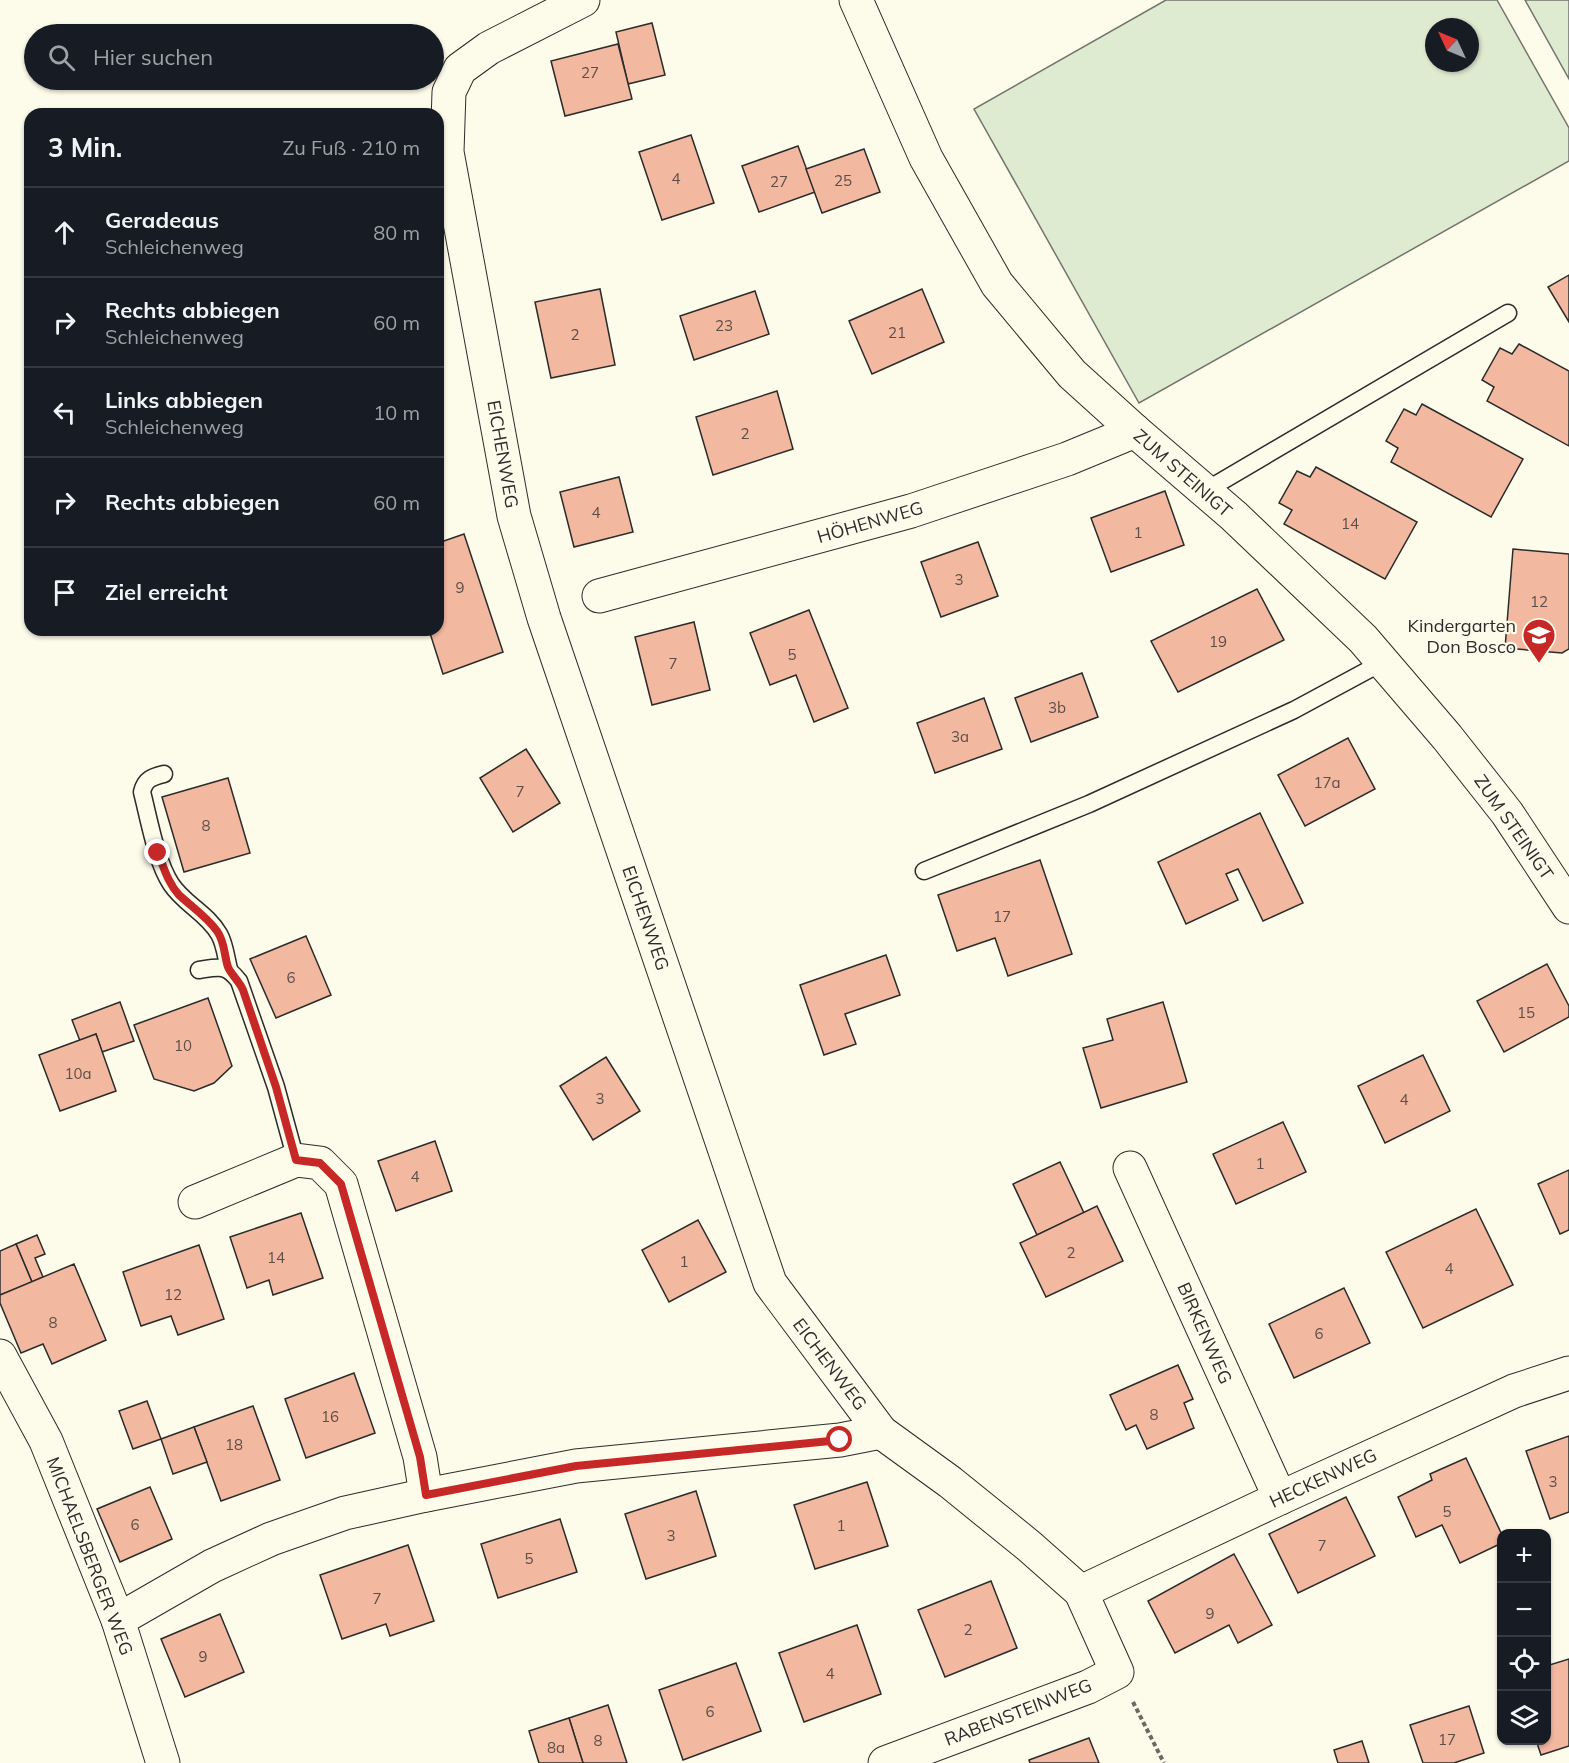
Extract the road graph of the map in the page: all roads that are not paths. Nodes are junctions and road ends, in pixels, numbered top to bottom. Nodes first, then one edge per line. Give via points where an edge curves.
1 (583, 0) edge
2 (856, 0) edge
3 (1508, 313) dead end
4 (1135, 431) junction
5 (1205, 491) junction
6 (599, 596) dead end
7 (1383, 662) junction
8 (164, 774) dead end
9 (924, 871) dead end
10 (1569, 907) edge
11 (229, 969) junction
12 (199, 970) dead end
13 (296, 1160) junction
14 (1130, 1168) dead end
15 (195, 1202) dead end
16 (0, 1356) edge
17 (1569, 1373) edge
18 (881, 1432) junction
19 (426, 1495) junction
20 (1280, 1498) junction
21 (1081, 1592) junction
22 (118, 1620) junction
23 (1117, 1671) joint
24 (163, 1763) edge
25 (885, 1763) edge

1 - 18 street, EICHENWEG via 489,48 460,69 449,92 447,152 514,516 548,629 770,1283
2 - 4 street, ZUM STEINIGT via 926,158 997,284 1072,374
3 - 5 lane
4 - 5 street, ZUM STEINIGT
4 - 6 street, HÖHENWEG via 1067,459 911,511
5 - 7 street, ZUM STEINIGT
7 - 9 lane via 1293,710 1089,804
7 - 10 street, ZUM STEINIGT via 1507,813
8 - 11 lane via 148,779 142,792 158,853 175,889 219,934
11 - 12 lane
11 - 13 lane via 243,990
13 - 15 street
13 - 19 street via 320,1163 341,1184 420,1457
14 - 20 street, BIRKENWEG
16 - 22 street, MICHAELSBERGER WEG via 46,1441
17 - 20 street, HECKENWEG via 1515,1391
18 - 19 street via 840,1440 576,1466
18 - 21 street, EICHENWEG via 950,1482
19 - 22 street via 345,1514 271,1539 212,1566
20 - 21 street, HECKENWEG
21 - 23 street, EICHENWEG
22 - 24 street, MICHAELSBERGER WEG
23 - 25 street, RABENSTEINWEG via 1088,1687

